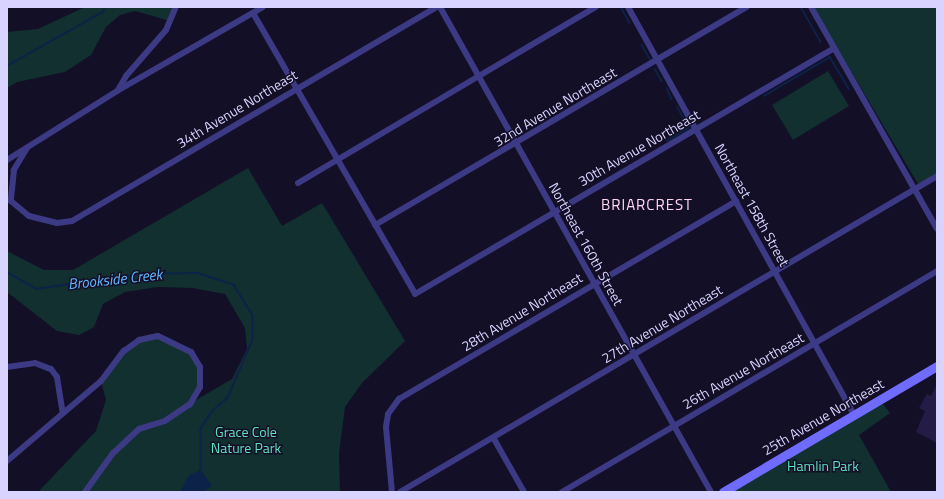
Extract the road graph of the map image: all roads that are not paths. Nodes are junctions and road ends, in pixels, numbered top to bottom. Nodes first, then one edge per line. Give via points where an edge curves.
1 (176, 7) edge
2 (263, 7) edge
3 (437, 7) edge
4 (440, 7) edge
5 (596, 7) edge
6 (628, 7) edge
7 (747, 7) edge
8 (810, 7) edge
9 (253, 13) junction
10 (834, 48) junction
11 (657, 60) junction
12 (478, 75) junction
13 (296, 88) junction
14 (118, 91) junction
15 (696, 129) junction
16 (516, 144) junction
17 (27, 148) junction
18 (337, 159) junction
19 (7, 160) edge
20 (937, 176) edge
21 (298, 183) dead end
22 (915, 189) junction
23 (736, 201) junction
24 (554, 212) junction
25 (375, 224) junction
26 (937, 229) edge
27 (775, 271) junction
28 (937, 271) edge
29 (594, 283) junction
30 (815, 343) junction
31 (634, 355) junction
32 (937, 366) edge
33 (7, 367) edge
34 (63, 413) junction
35 (854, 415) junction
36 (673, 425) junction
37 (494, 439) junction
38 (7, 461) edge
39 (85, 492) edge
40 (392, 492) edge
41 (400, 492) edge
42 (524, 492) edge
43 (562, 492) edge
44 (711, 492) edge
45 (723, 492) edge

1 - 14 street via 166,30 126,76
2 - 9 street
3 - 13 street, 34th Avenue Northeast
4 - 12 street, Northeast 160th Street
5 - 12 street
6 - 11 street, Northeast 158th Street
7 - 11 street, 32nd Avenue Northeast
8 - 10 street
9 - 13 street
9 - 14 street
10 - 15 street, 30th Avenue Northeast
10 - 22 street
11 - 15 street, Northeast 158th Street
11 - 16 street, 32nd Avenue Northeast
12 - 16 street, Northeast 160th Street
12 - 18 street
13 - 17 street, 34th Avenue Northeast via 72,221 46,222 29,216 11,201 14,170
13 - 18 street
14 - 17 street
15 - 23 street, Northeast 158th Street
15 - 24 street, 30th Avenue Northeast
16 - 24 street, Northeast 160th Street
16 - 25 street, 32nd Avenue Northeast
17 - 19 street
18 - 21 street
18 - 25 street
20 - 22 street, 27th Avenue Northeast
22 - 26 street
22 - 27 street, 27th Avenue Northeast
23 - 27 street, Northeast 158th Street
23 - 29 street, 28th Avenue Northeast
24 - 25 street, 30th Avenue Northeast via 415,294
24 - 29 street, Northeast 160th Street
27 - 30 street, Northeast 158th Street
27 - 31 street, 27th Avenue Northeast
28 - 30 street, 26th Avenue Northeast
29 - 31 street, Northeast 160th Street
29 - 40 street, 28th Avenue Northeast via 399,399 388,414 386,427
30 - 35 street, Northeast 158th Street
30 - 36 street, 26th Avenue Northeast
31 - 36 street, Northeast 160th Street
31 - 37 street, 27th Avenue Northeast
32 - 35 street, 25th Avenue Northeast
33 - 34 street via 35,363 51,369 57,377
34 - 38 street
34 - 39 street via 101,381 124,351 139,340 158,336 191,352 200,367 200,386 190,404 165,421 139,429 113,453
35 - 45 street, 25th Avenue Northeast
36 - 43 street, 26th Avenue Northeast
36 - 44 street, Northeast 160th Street
37 - 41 street, 27th Avenue Northeast
37 - 42 street

